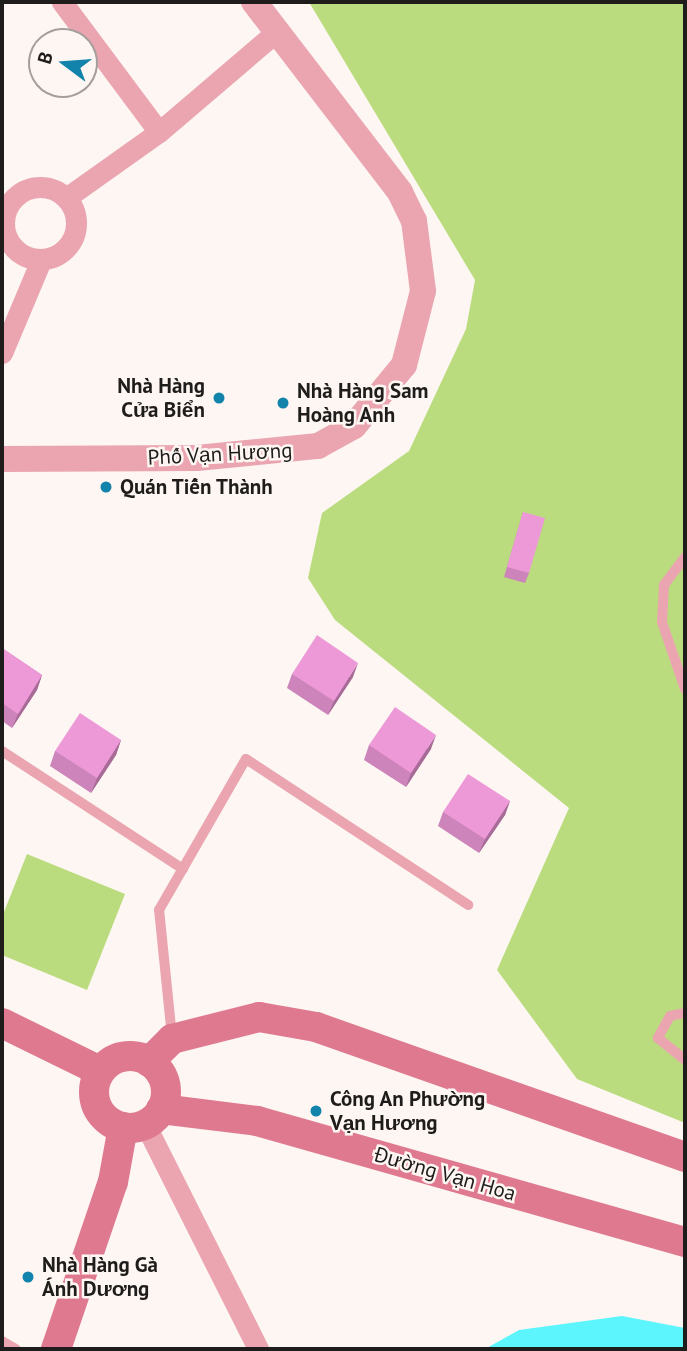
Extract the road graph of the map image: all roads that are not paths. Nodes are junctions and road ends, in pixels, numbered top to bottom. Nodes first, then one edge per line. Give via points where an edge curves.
1 (62, 2) edge
2 (254, 2) edge
3 (276, 32) junction
4 (159, 132) junction
5 (66, 198) junction
6 (41, 260) junction
7 (2, 353) edge
8 (2, 460) edge
9 (685, 557) edge
10 (685, 689) edge
11 (2, 751) edge
12 (183, 869) junction
13 (468, 905) dead end
14 (685, 1013) edge
15 (2, 1023) edge
16 (172, 1040) junction
17 (685, 1060) edge
18 (149, 1062) junction
19 (100, 1071) junction
20 (143, 1120) junction
21 (685, 1157) edge
22 (685, 1242) edge
23 (2, 1341) edge
24 (16, 1349) edge
25 (56, 1349) edge
26 (258, 1349) edge

1 - 4 street
2 - 3 street, Phố Vạn Hương
3 - 4 street
3 - 8 street, Phố Vạn Hương via 400,192 414,221 423,291 397,376 354,426 307,449 197,458
4 - 5 street
5 - 6 street via 74,209 74,237 55,257
5 - 6 street via 33,188 7,210 10,244
6 - 7 street
9 - 10 lane via 664,586 662,622
11 - 12 lane
12 - 13 lane via 246,759
12 - 16 lane via 159,910
14 - 17 lane via 670,1016 657,1038
15 - 19 main road
16 - 18 main road
16 - 21 main road via 259,1017 316,1027
18 - 19 main road via 121,1057
18 - 20 main road via 165,1087
19 - 20 main road via 97,1107
20 - 22 main road, Đường Vạn Hoa via 244,1118
20 - 25 main road via 113,1182
20 - 26 street
23 - 24 lane

